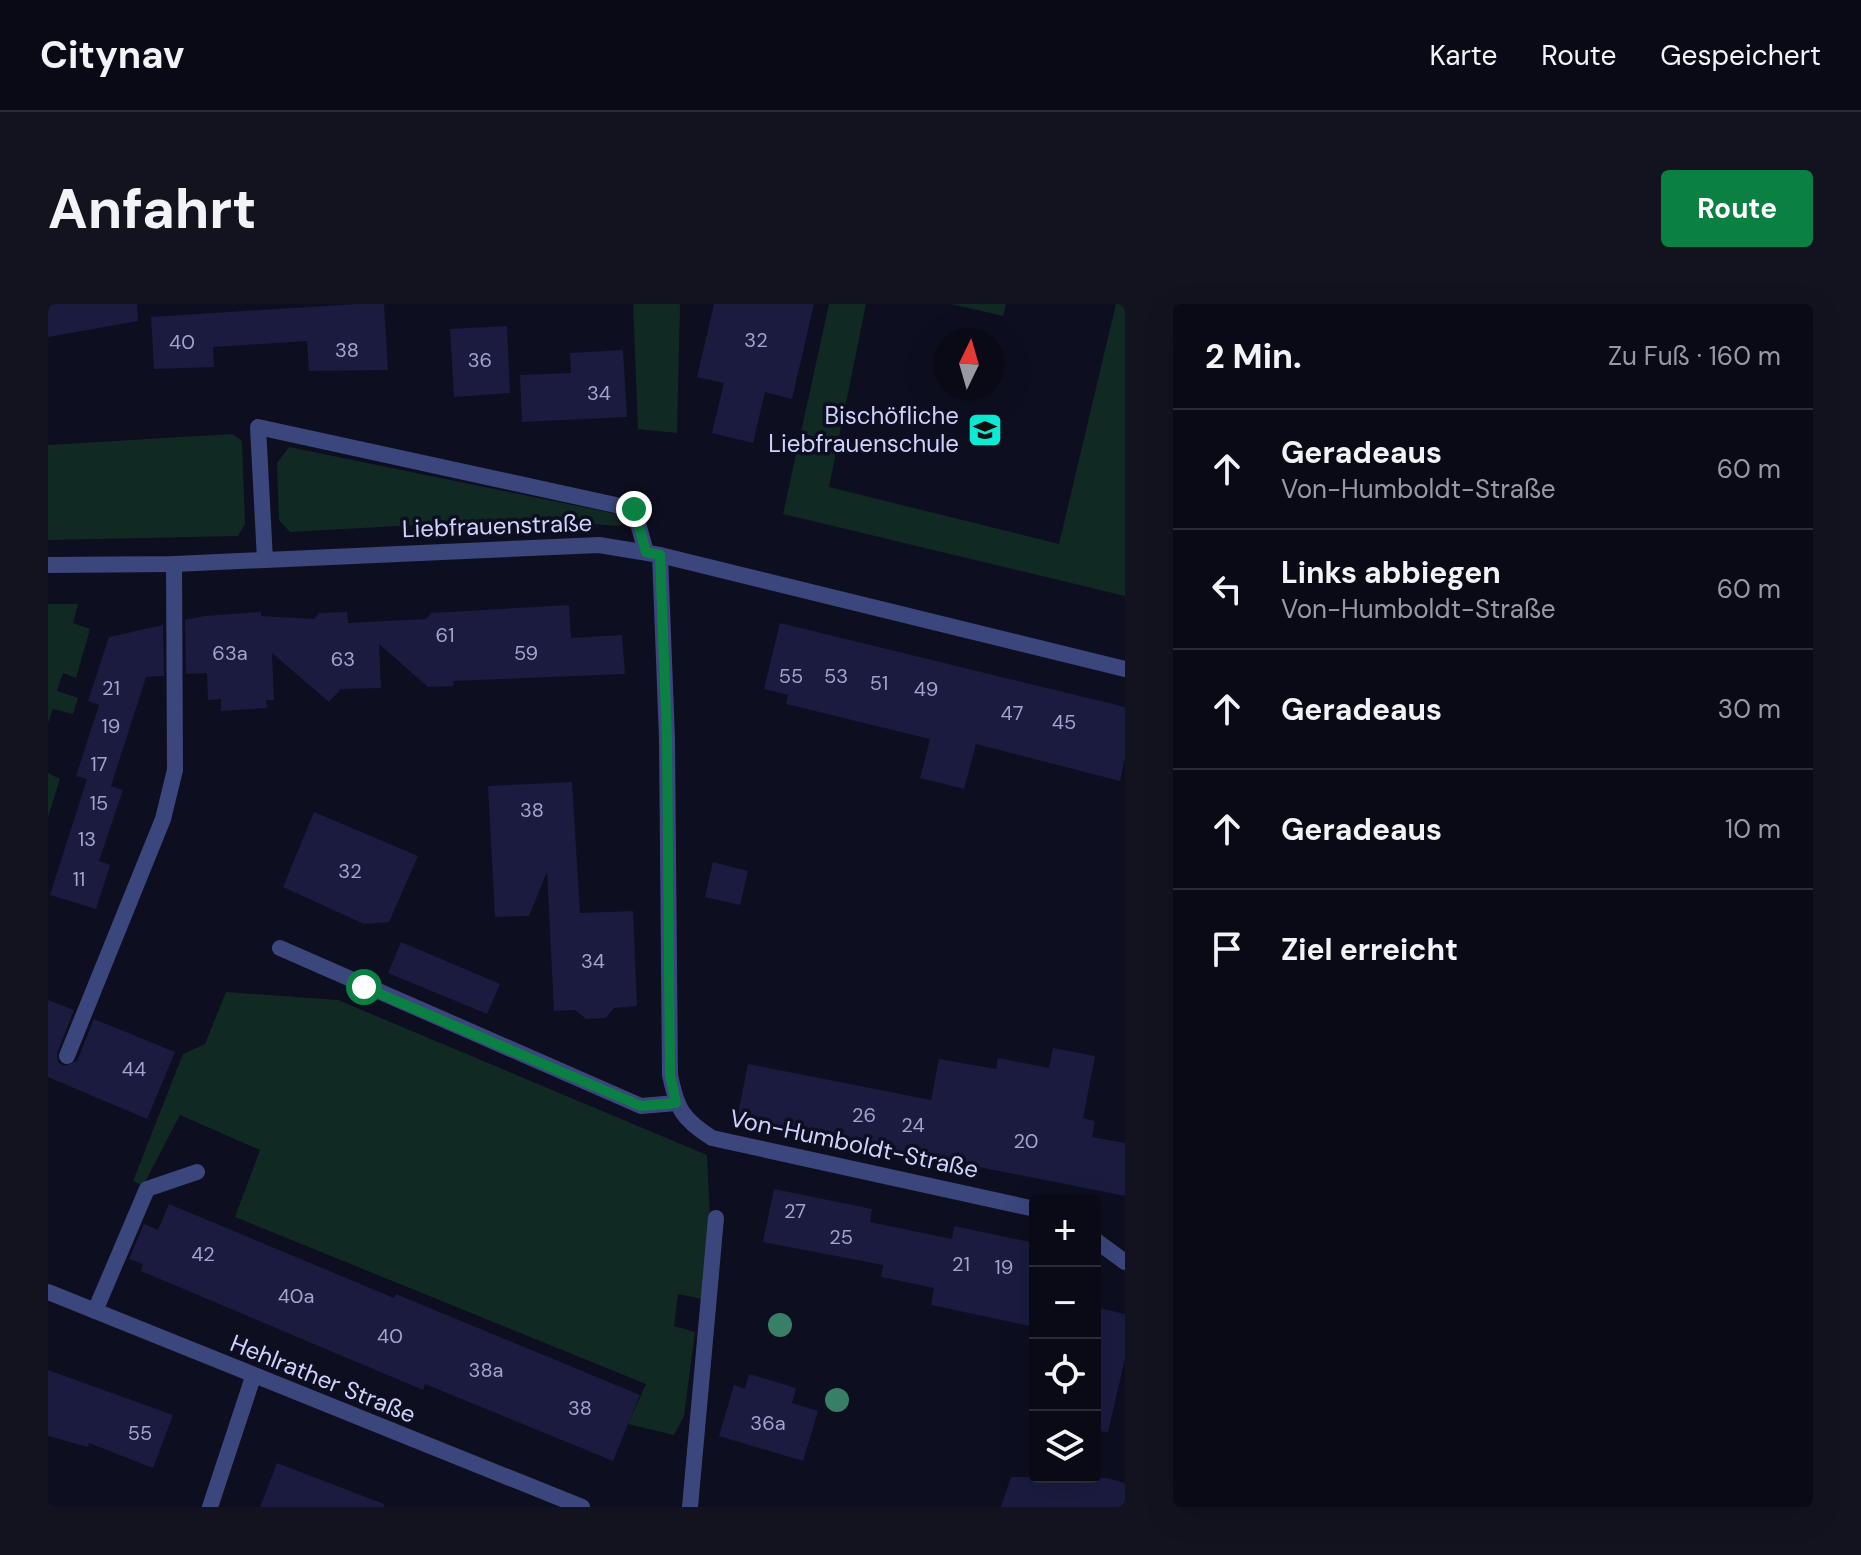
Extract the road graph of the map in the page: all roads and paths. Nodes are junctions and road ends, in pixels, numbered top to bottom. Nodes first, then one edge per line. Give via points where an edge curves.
1 (653, 553) junction
2 (265, 560) junction
3 (174, 564) junction
4 (48, 565) edge
5 (1125, 669) edge
6 (280, 948) dead end
7 (67, 1056) dead end
8 (676, 1103) junction
9 (197, 1172) dead end
10 (1029, 1208) edge
11 (716, 1218) dead end
12 (1101, 1244) edge
13 (1125, 1262) edge
14 (48, 1292) edge
15 (95, 1311) junction
16 (253, 1377) junction
17 (210, 1507) edge
18 (582, 1507) edge
19 (690, 1507) edge

1 - 2 street, Liebfrauenstraße via 560,545
1 - 2 street via 634,509 258,427
1 - 5 street, Liebfrauenstraße
1 - 8 street via 667,739 670,1075
2 - 3 street, Liebfrauenstraße
3 - 4 street, Liebfrauenstraße
3 - 7 street via 175,770 163,819
6 - 8 street via 641,1106
8 - 10 street, Von-Humboldt-Straße via 688,1123 712,1138
9 - 15 street via 147,1189
11 - 19 street
12 - 13 street
14 - 15 street, Hehlrather Straße
15 - 16 street, Hehlrather Straße
16 - 17 street
16 - 18 street, Hehlrather Straße

